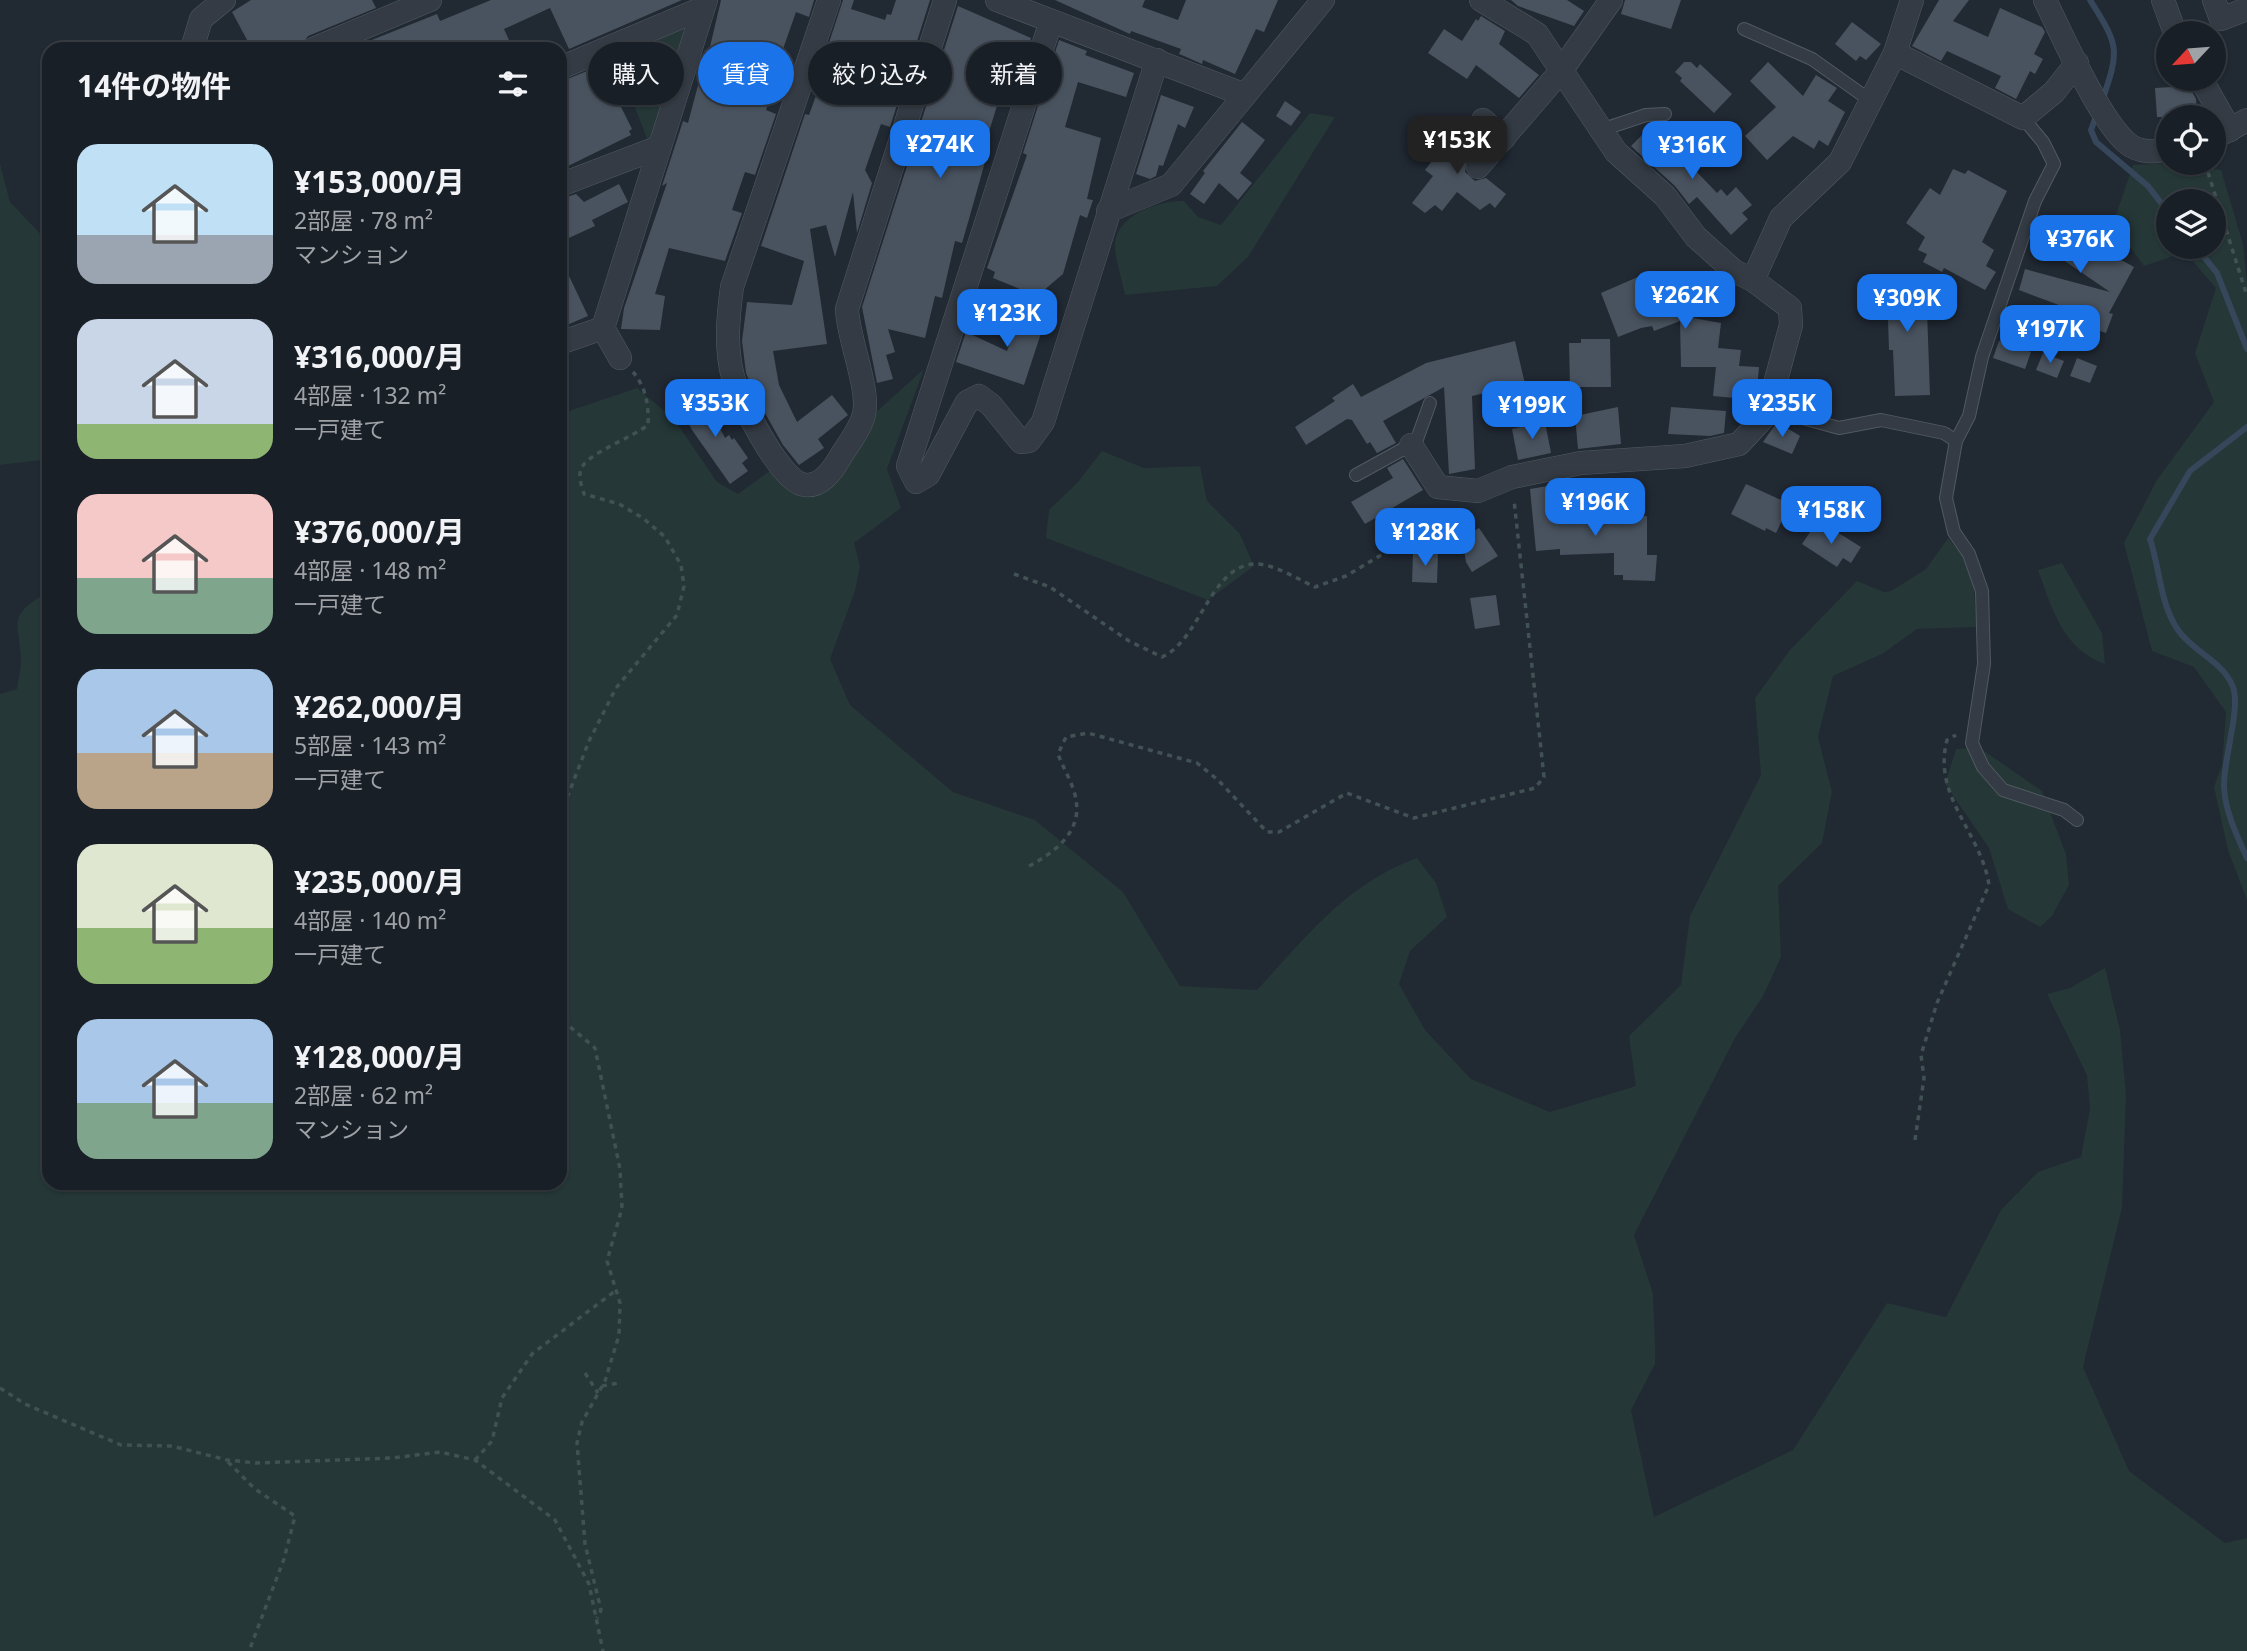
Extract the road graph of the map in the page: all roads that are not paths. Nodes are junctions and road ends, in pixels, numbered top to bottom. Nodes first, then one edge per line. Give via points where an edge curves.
1 (224, 0) edge
2 (430, 0) edge
3 (829, 0) edge
4 (945, 0) edge
5 (997, 0) edge
6 (1481, 0) edge
7 (1611, 0) edge
8 (1912, 0) edge
9 (2045, 0) edge
10 (2163, 0) edge
11 (2214, 0) edge
12 (1318, 1) edge
13 (704, 4) edge
14 (2247, 9) edge
15 (1051, 21) junction
16 (2171, 21) edge
17 (1744, 29) dead end
18 (194, 42) edge
19 (330, 42) edge
20 (1895, 53) junction
21 (1157, 60) junction
22 (2077, 63) junction
23 (567, 65) edge
24 (1561, 71) junction
25 (2208, 91) edge
26 (1245, 96) junction
27 (1871, 101) junction
28 (1665, 114) dead end
29 (2023, 118) junction
30 (1483, 120) dead end
31 (2230, 129) edge
32 (1601, 130) junction
33 (1504, 138) junction
34 (657, 148) junction
35 (2156, 152) edge
36 (1478, 167) dead end
37 (567, 182) edge
38 (1108, 211) junction
39 (1753, 280) junction
40 (1997, 314) junction
41 (603, 328) junction
42 (2082, 334) dead end
43 (567, 341) edge
44 (620, 358) road end
45 (1770, 402) junction
46 (1430, 403) dead end
47 (1956, 441) junction
48 (1411, 445) junction
49 (1356, 475) dead end
50 (2077, 820) dead end

1 - 18 street via 201,19
2 - 19 street
3 - 4 street via 732,287 726,331 733,376 749,418 788,475 802,484 817,484 833,471 864,416 866,401 847,309
5 - 15 street
6 - 24 street via 1537,34
7 - 24 street
8 - 20 street
9 - 22 street
10 - 16 street
11 - 14 street via 2221,19
12 - 26 street
13 - 23 street
13 - 34 street
15 - 21 street
15 - 38 street via 908,466 916,482 928,475 967,402 979,396 1021,442 1036,431
17 - 27 lane via 1812,59
20 - 27 street
20 - 29 street
21 - 26 street
21 - 38 street
22 - 29 street via 2054,92
22 - 35 street via 2110,123 2128,144
24 - 32 street
24 - 33 street
25 - 31 street
26 - 38 street via 1171,185
27 - 39 street via 1840,162 1781,218
28 - 32 lane via 1646,115
29 - 40 lane via 2054,164 2035,201
30 - 33 street
32 - 39 street via 1616,152 1665,196 1696,237 1734,271
33 - 36 street
34 - 37 street
34 - 41 street
39 - 45 street via 1790,308 1791,325
40 - 42 lane
40 - 47 lane via 1969,416
41 - 43 street
41 - 44 street
45 - 47 lane via 1799,417 1839,428 1881,420 1944,433
45 - 48 street via 1765,416 1739,444 1685,456 1581,463 1512,477 1478,491 1438,487
46 - 48 lane
47 - 50 lane via 1946,498 1954,532 1969,554 1982,591 1984,664 1972,743 1983,768 2003,790 2064,810
48 - 49 lane

